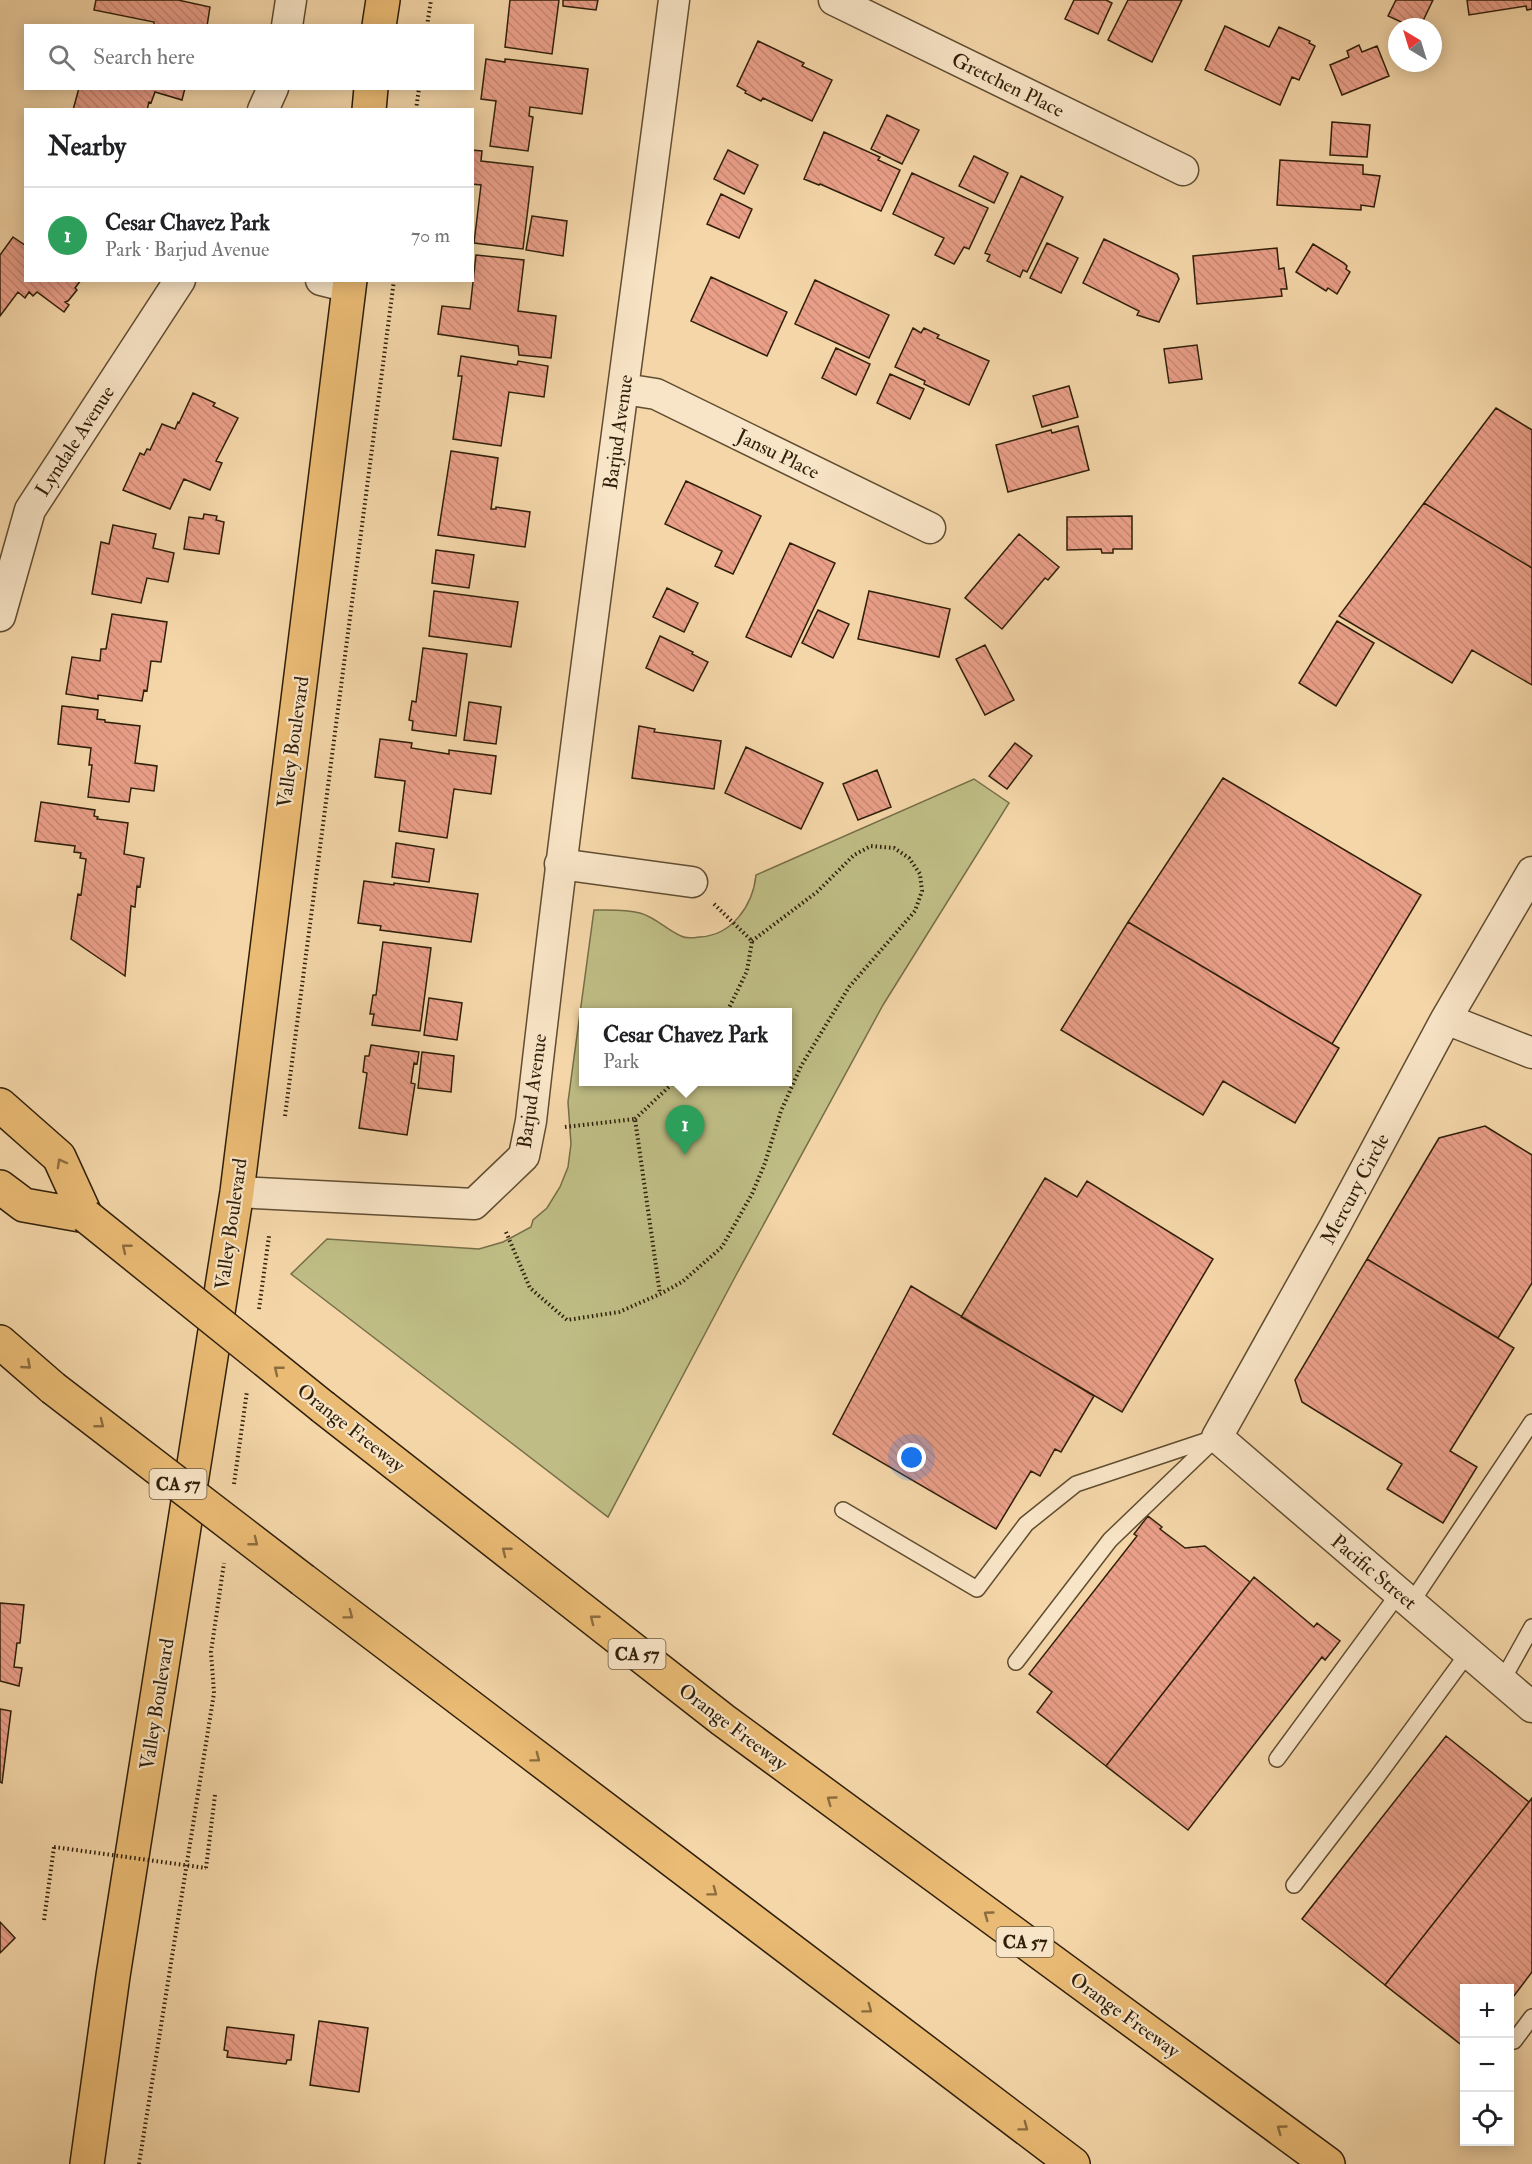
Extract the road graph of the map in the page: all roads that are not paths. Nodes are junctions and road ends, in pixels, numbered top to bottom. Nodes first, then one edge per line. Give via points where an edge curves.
1 (291, 0) edge
2 (383, 0) edge
3 (674, 0) edge
4 (834, 0) edge
5 (287, 24) edge
6 (379, 24) edge
7 (272, 90) edge
8 (371, 90) edge
9 (264, 108) edge
10 (369, 108) edge
11 (1183, 170) dead end
12 (179, 282) edge
13 (340, 283) edge
14 (624, 389) junction
15 (930, 528) dead end
16 (0, 616) edge
17 (560, 864) junction
18 (1532, 872) edge
19 (692, 882) road end
20 (1446, 1019) junction
21 (1532, 1053) edge
22 (0, 1105) edge
23 (0, 1187) edge
24 (237, 1192) junction
25 (86, 1216) junction
26 (0, 1342) edge
27 (1532, 1422) edge
28 (1217, 1437) junction
29 (843, 1510) dead end
30 (1405, 1598) junction
31 (1532, 1627) edge
32 (1468, 1653) junction
33 (1016, 1662) dead end
34 (1502, 1682) junction
35 (1532, 1707) edge
36 (1277, 1759) dead end
37 (1294, 1885) dead end
38 (1532, 2017) edge
39 (1514, 2041) dead end
40 (87, 2164) edge
41 (1073, 2164) edge
42 (1328, 2164) edge

1 - 5 street
2 - 6 main road
3 - 14 street, Barjud Avenue
4 - 11 street, Gretchen Place
7 - 9 street
8 - 10 main road
12 - 16 street, Lyndale Avenue via 30,510
13 - 24 main road, Valley Boulevard
14 - 15 street, Jansu Place via 656,394
14 - 17 street, Barjud Avenue
17 - 19 street
17 - 24 street, Barjud Avenue via 524,1156 474,1204
18 - 20 street, Mercury Circle
20 - 21 street
20 - 28 street, Mercury Circle
25 -> 22 main road via 59,1157
23 - 25 main road, Orange Freeway / CA 57 via 24,1205
24 - 40 main road, Valley Boulevard
42 -> 25 main road, Orange Freeway / CA 57, bridge via 723,1720
26 -> 41 main road, CA 57, bridge via 53,1388 303,1580
27 - 30 lane
28 - 29 lane via 1076,1484 1026,1524 977,1589
28 - 30 street, Pacific Street
28 - 33 lane via 1110,1540
30 - 32 street, Pacific Street
30 - 36 lane
31 - 34 lane
32 - 34 street, Pacific Street
32 - 37 lane
34 - 35 street, Pacific Street
38 - 39 lane

